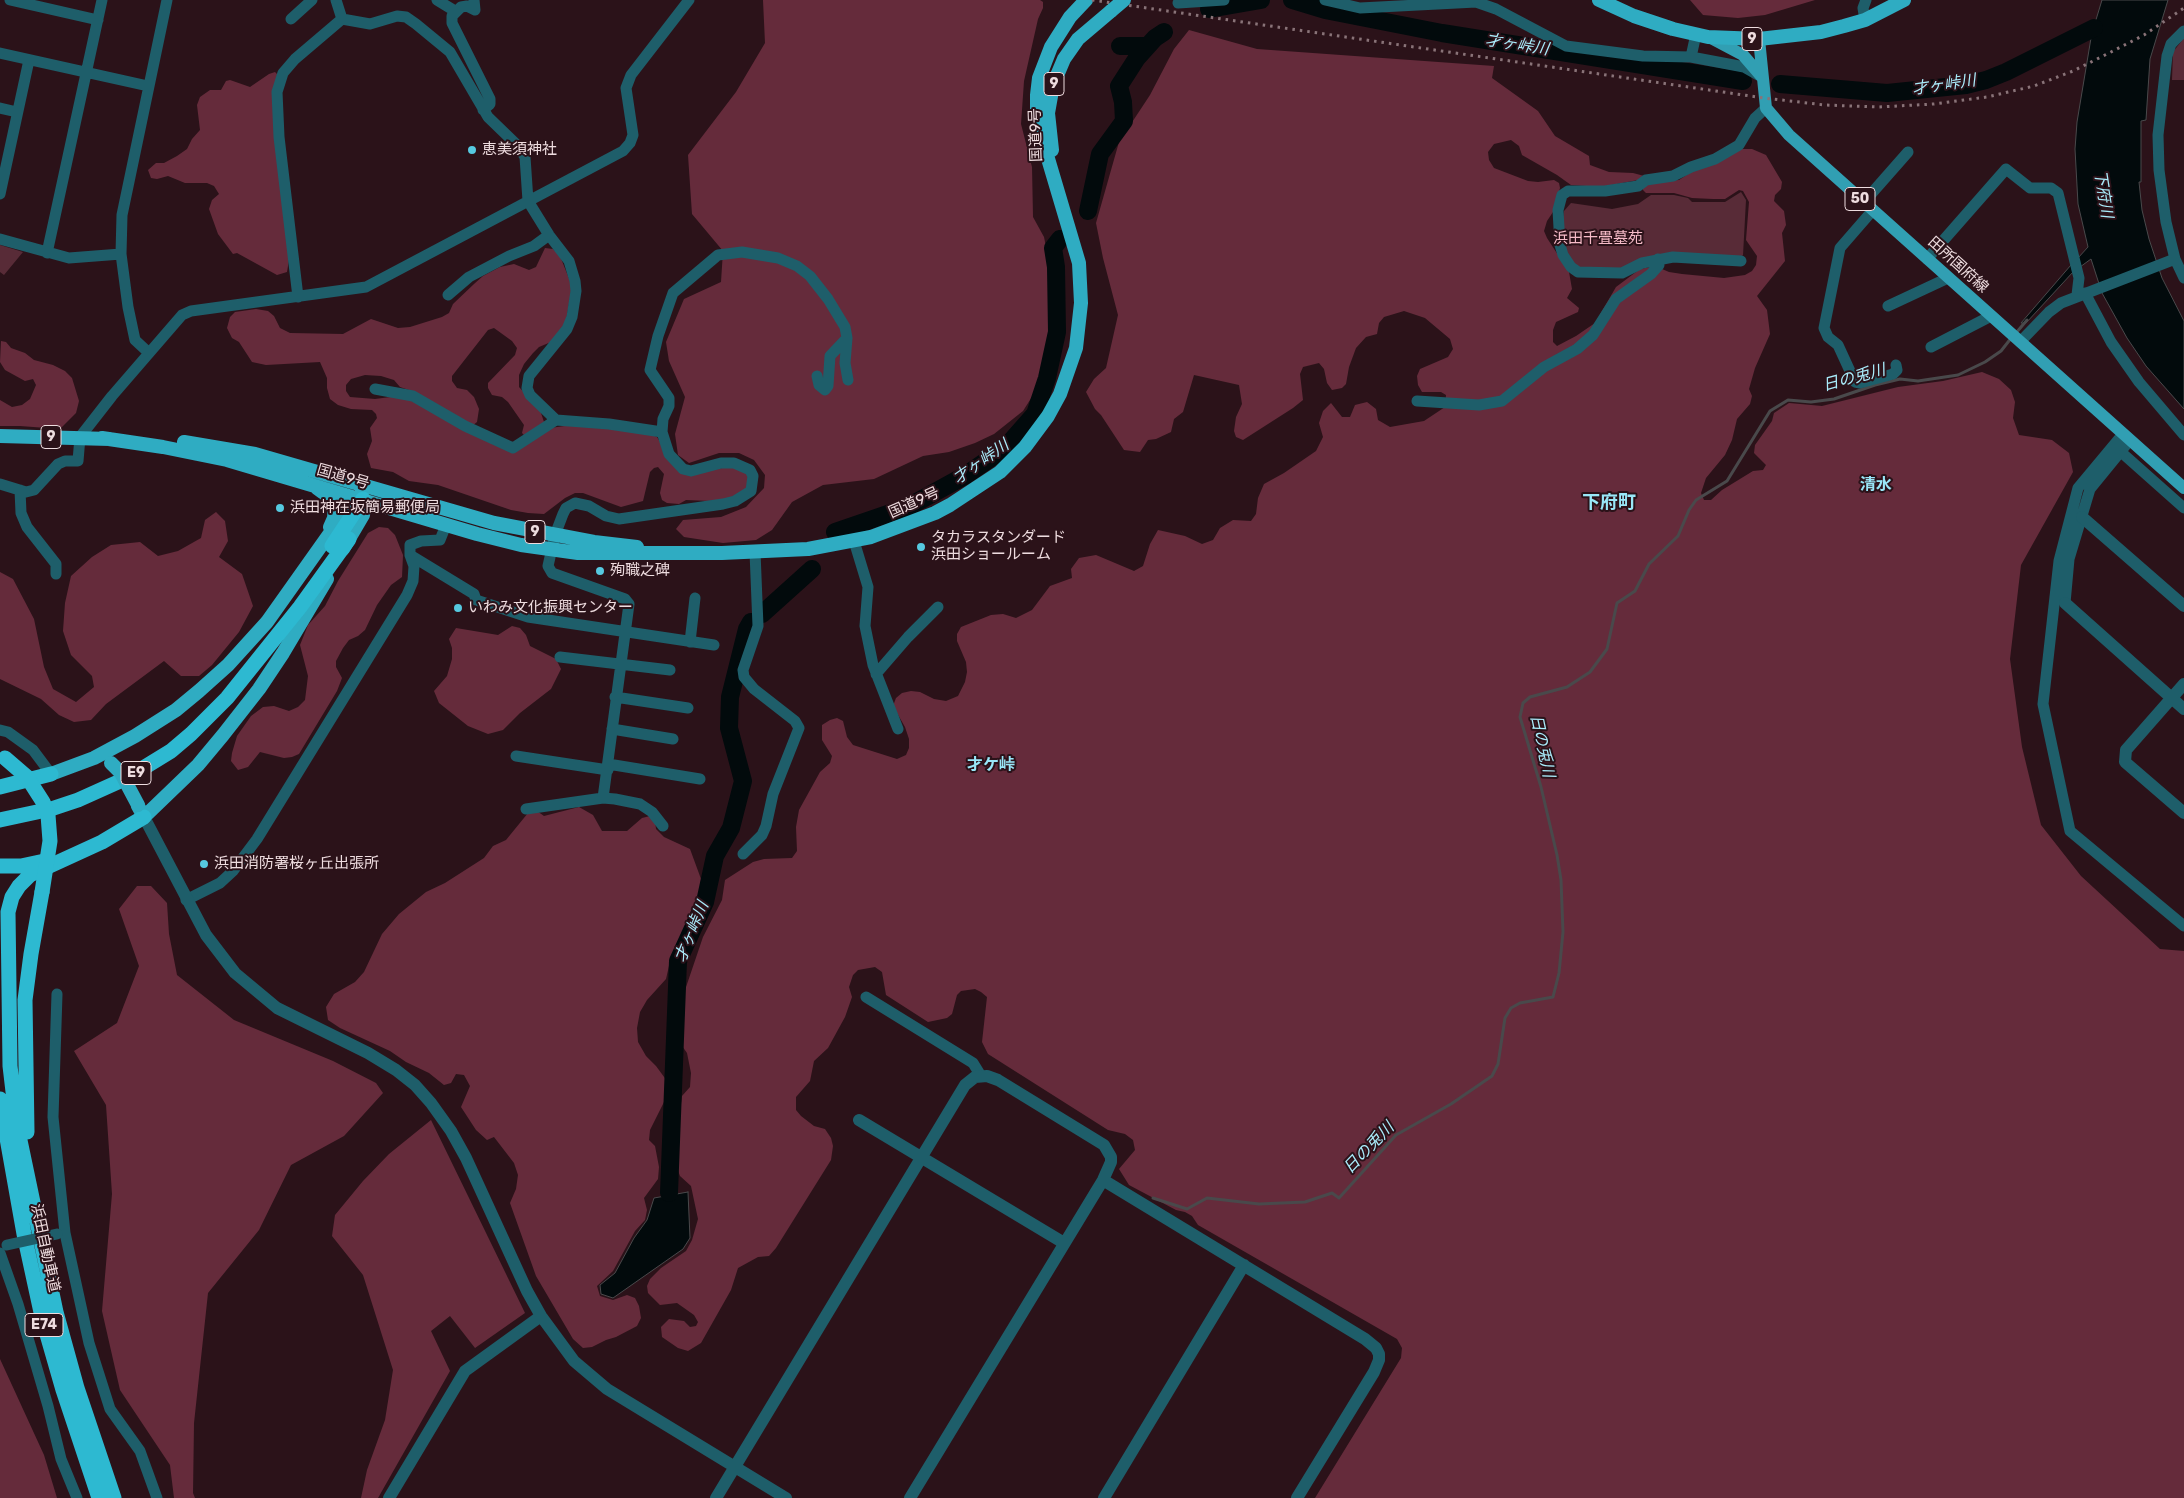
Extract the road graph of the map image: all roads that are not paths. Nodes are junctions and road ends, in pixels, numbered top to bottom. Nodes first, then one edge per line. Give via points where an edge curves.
1 (10, 0) edge
2 (102, 0) edge
3 (167, 0) edge
4 (312, 0) edge
5 (336, 0) edge
6 (437, 0) edge
7 (474, 0) edge
8 (689, 0) edge
9 (1124, 0) edge
10 (1224, 0) edge
11 (1325, 0) edge
12 (1599, 0) edge
13 (1866, 0) edge
14 (1904, 0) edge
15 (1178, 3) dead end
16 (1081, 4) edge
17 (455, 11) junction
18 (291, 19) dead end
19 (342, 19) junction
20 (98, 20) junction
21 (1865, 20) junction
22 (2184, 31) edge
23 (1702, 35) junction
24 (1759, 39) junction
25 (0, 53) edge
26 (1691, 57) junction
27 (29, 60) junction
28 (86, 72) junction
29 (1762, 77) junction
30 (148, 86) junction
31 (0, 108) edge
32 (1766, 108) junction
33 (483, 110) junction
34 (17, 112) junction
35 (1908, 152) dead end
36 (1054, 178) junction
37 (0, 194) edge
38 (528, 201) junction
39 (1869, 206) junction
40 (549, 235) junction
41 (0, 239) edge
42 (48, 253) junction
43 (122, 254) junction
44 (1927, 259) junction
45 (1658, 260) junction
46 (2173, 260) junction
47 (1741, 261) dead end
48 (1948, 278) junction
49 (2184, 278) edge
50 (2084, 293) junction
51 (448, 295) dead end
52 (298, 297) junction
53 (1888, 306) dead end
54 (1991, 316) junction
55 (847, 338) junction
56 (2016, 338) junction
57 (1931, 347) dead end
58 (149, 353) junction
59 (1896, 365) dead end
60 (817, 376) dead end
61 (848, 380) dead end
62 (375, 389) dead end
63 (1417, 401) dead end
64 (556, 420) junction
65 (662, 432) junction
66 (2184, 435) edge
67 (0, 436) edge
68 (80, 437) junction
69 (2127, 437) junction
70 (102, 438) junction
71 (2121, 452) junction
72 (308, 483) junction
73 (0, 484) edge
74 (2184, 488) edge
75 (20, 490) junction
76 (366, 493) junction
77 (2184, 508) edge
78 (399, 512) junction
79 (2082, 517) junction
80 (446, 525) junction
81 (358, 526) junction
82 (555, 535) junction
83 (349, 538) junction
84 (854, 542) junction
85 (551, 550) junction
86 (756, 552) junction
87 (692, 553) junction
88 (315, 554) junction
89 (410, 555) junction
90 (56, 574) dead end
91 (695, 598) dead end
92 (2065, 602) joint
93 (2184, 606) edge
94 (938, 607) dead end
95 (625, 632) junction
96 (690, 642) junction
97 (714, 645) dead end
98 (560, 657) dead end
99 (620, 665) junction
100 (670, 670) dead end
101 (876, 674) junction
102 (243, 678) junction
103 (2184, 684) edge
104 (615, 697) junction
105 (2171, 698) junction
106 (688, 708) dead end
107 (2184, 709) edge
108 (612, 729) junction
109 (898, 729) dead end
110 (0, 730) edge
111 (673, 739) dead end
112 (516, 756) dead end
113 (2, 757) edge
114 (94, 758) junction
115 (608, 767) junction
116 (51, 774) junction
117 (700, 779) dead end
118 (2, 788) edge
119 (604, 798) junction
120 (526, 809) dead end
121 (141, 811) junction
122 (2184, 813) edge
123 (0, 820) edge
124 (663, 826) dead end
125 (102, 842) junction
126 (743, 854) dead end
127 (0, 866) edge
128 (186, 900) junction
129 (2184, 926) edge
130 (57, 994) dead end
131 (866, 997) dead end
132 (0, 1061) edge
133 (981, 1076) junction
134 (0, 1099) edge
135 (858, 1120) dead end
136 (7, 1146) junction
137 (922, 1158) junction
138 (1103, 1180) junction
139 (38, 1231) junction
140 (61, 1233) junction
141 (1064, 1243) junction
142 (2, 1248) edge
143 (1244, 1265) junction
144 (541, 1316) junction
145 (735, 1467) junction
146 (76, 1498) edge
147 (99, 1498) edge
148 (114, 1498) edge
149 (158, 1498) edge
150 (389, 1498) edge
151 (716, 1498) edge
152 (786, 1498) edge
153 (910, 1498) edge
154 (1104, 1498) edge
155 (1297, 1498) edge

1 - 20 street
2 - 20 street
3 - 30 street
4 - 18 street
5 - 19 street
6 - 17 street
7 - 17 street via 475,10 467,6
8 - 38 street via 631,75 626,88 633,127 630,143 623,151
9 - 36 highway, 国道9号 / 9, bridge via 1071,48 1053,85 1048,113
10 - 15 street
11 - 26 street via 1360,8 1476,2 1566,46 1643,56
12 - 23 highway, 9 via 1634,16
13 - 21 street via 1862,8
14 - 21 highway, 9
16 - 36 highway, 国道9号 / 9 via 1051,46 1039,78 1037,114
17 - 33 street via 452,23 490,99 490,104
19 - 33 street via 370,24 398,16 406,17 450,52
19 - 52 street via 295,59 283,73 277,92 279,137
20 - 28 street
21 - 24 highway, 9 via 1821,32
22 - 46 street via 2171,44 2167,56 2158,136 2159,170
23 - 24 highway, 9
23 - 26 street
23 - 29 main road via 1742,55
24 - 29 main road
25 - 27 street
26 - 29 street via 1744,67
27 - 28 street
27 - 34 street
28 - 30 street
28 - 42 street
29 - 32 main road
30 - 43 street via 122,215
31 - 34 street
32 - 39 main road, 田所国府線 / 50 via 1789,135
32 - 45 street via 1755,118 1738,145 1706,163 1673,176 1646,180 1638,186 1591,192 1568,191 1562,195 1558,210 1560,245 1567,261 1578,272 1622,273 1642,263
33 - 38 street via 525,157
34 - 37 street
35 - 39 street
36 - 84 highway, 国道9号 / 9 via 1077,250 1081,303 1076,348 1052,408 1038,432 1014,460 980,486 935,513
38 - 40 street
38 - 52 street via 366,287
39 - 44 main road, 田所国府線 / 50
39 - 59 street via 1840,248 1824,328 1828,337 1838,345 1855,382 1860,384 1893,374 1897,370
40 - 51 street via 534,246 469,276
40 - 64 street via 571,266 575,306 567,329 529,376 527,388
41 - 42 street
42 - 43 street via 69,258
43 - 58 street via 135,340
44 - 48 main road, 田所国府線 / 50
44 - 50 street via 2006,169 2030,188 2052,188 2058,193
45 - 47 street via 1673,257
45 - 63 street via 1659,265 1651,274 1616,299 1593,335 1577,349 1544,367 1502,401 1479,405
46 - 49 street
46 - 50 street
48 - 53 street
48 - 54 main road, 田所国府線 / 50
50 - 56 street via 2061,303
50 - 66 street via 2111,342 2139,382
52 - 58 street via 191,311 173,324
54 - 56 main road, 田所国府線 / 50
54 - 57 street
55 - 60 street via 830,356 825,390 819,385
55 - 61 street via 845,363
55 - 65 street via 842,319 802,269 778,258 742,252 718,255 673,293 661,327 650,370 669,398
56 - 69 main road, 田所国府線 / 50
58 - 68 street
62 - 64 street via 413,396 465,426 513,448
64 - 65 street
65 - 82 street via 669,454 682,469 691,471 721,463 744,466 753,476 752,491 723,504 619,519 575,503 566,508
67 - 68 highway, 国道9号 / 9
68 - 70 highway, 国道9号 / 9
68 - 75 street via 78,461 58,464 34,490
69 - 71 street
69 - 74 main road, 田所国府線 / 50
69 - 129 street via 2078,488 2059,561 2043,704 2070,831
70 - 72 highway, 国道9号 / 9 via 203,454
70 - 76 highway, 国道9号 / 9 via 205,444 255,454 328,475
71 - 77 street
71 - 79 street via 2090,489
72 - 76 highway, 国道9号 / 9
72 - 88 highway via 328,496 335,507 332,524
73 - 75 street
75 - 90 street via 21,513 27,528 56,564
76 - 78 highway, 国道9号 / 9
76 - 81 highway
76 - 82 highway, 国道9号 / 9
76 - 88 highway
76 - 102 highway, E9
78 - 80 highway, 国道9号 / 9
78 - 81 highway via 375,513
79 - 92 street via 2069,559
79 - 93 street
80 - 85 highway, 国道9号 / 9
80 - 89 street via 440,540 421,540 410,545
81 - 83 highway
82 - 85 street
82 - 87 highway, 国道9号 / 9
83 - 102 highway, E9 via 300,607
83 - 121 highway via 310,609 254,695 198,764
84 - 86 highway, 国道9号 / 9
84 - 101 street via 868,587 866,626
85 - 87 highway, 国道9号 / 9 via 607,555
85 - 95 street via 548,566 552,573 625,599 628,604
86 - 87 highway, 国道9号 / 9
86 - 126 street via 758,626 743,670 744,676 754,689 795,721 799,728 773,794 766,826 762,835
88 - 114 highway via 267,622 228,665 176,710
89 - 95 street via 474,594 476,600 528,617
89 - 128 street via 414,566 413,581 407,595 257,839 220,883
91 - 96 street
92 - 105 street
94 - 101 street
95 - 96 street
95 - 99 street
96 - 97 street
98 - 99 street
99 - 100 street
99 - 104 street
101 - 109 street
102 - 123 highway, E9 via 191,734 149,766 78,800
103 - 105 street
104 - 106 street
104 - 108 street
105 - 107 street
105 - 122 street via 2126,750 2126,762
108 - 111 street
108 - 115 street
110 - 116 street via 33,750
112 - 115 street
113 - 139 highway, bridge via 27,777 43,802 48,815 50,841 25,1000 27,1138
114 - 116 highway
114 - 121 highway, bridge via 111,763 122,773
115 - 117 street
115 - 119 street
116 - 118 highway
119 - 120 street
119 - 124 street via 640,804 652,812
121 - 125 highway
121 - 128 street
125 - 127 highway via 60,857 21,866
125 - 139 highway, E74 via 30,875 12,897 8,912 10,1066
128 - 144 street via 219,955 258,994 277,1008 396,1070 431,1103 466,1158
130 - 140 street via 53,1117
131 - 133 street via 973,1063
132 - 136 highway
133 - 137 street via 965,1085
133 - 138 street via 998,1080 1104,1146 1111,1156 1110,1167
134 - 136 highway
135 - 137 street
136 - 147 highway, 浜田自動車道 / E74 via 42,1317
137 - 141 street
137 - 145 street
138 - 141 street
138 - 143 street
139 - 148 highway, 浜田自動車道 / E74 via 76,1388
140 - 142 street, bridge
140 - 149 street via 89,1343 110,1409 140,1452
141 - 153 street
142 - 146 street via 61,1459
143 - 154 street
143 - 155 street via 1365,1339 1380,1354 1374,1372
144 - 145 street via 574,1361 607,1389
144 - 150 street via 465,1371
145 - 151 street
145 - 152 street

